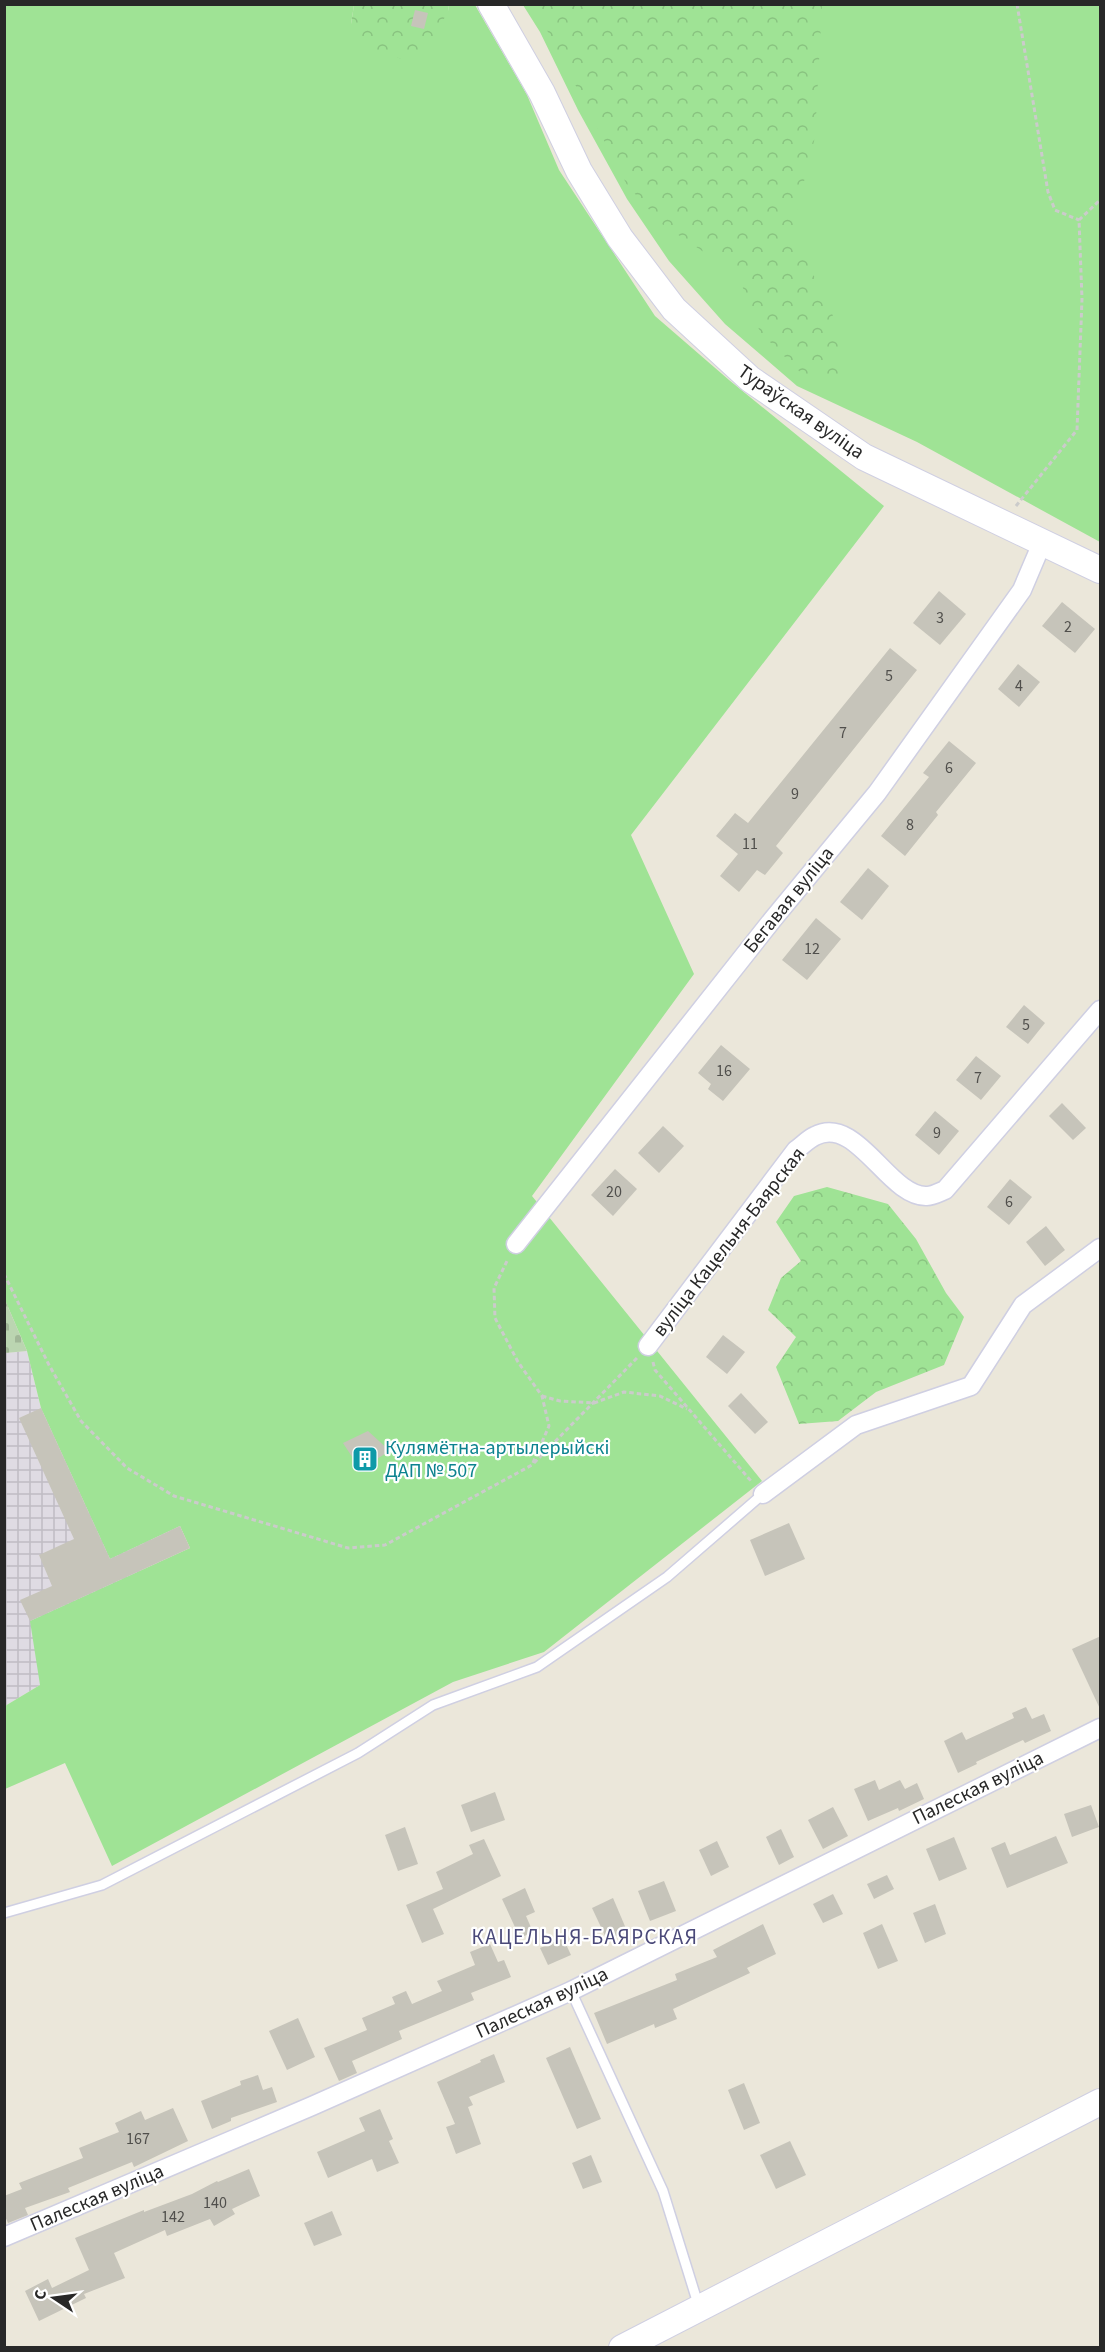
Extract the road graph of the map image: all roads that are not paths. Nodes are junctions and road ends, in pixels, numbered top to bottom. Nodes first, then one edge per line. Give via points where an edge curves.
1 (491, 4) edge
2 (1042, 543) junction
3 (1101, 570) edge
4 (1101, 1010) edge
5 (516, 1244) road end
6 (1101, 1248) edge
7 (648, 1346) road end
8 (763, 1494) joint
9 (1101, 1728) edge
10 (4, 1914) edge
11 (571, 1991) junction
12 (1101, 2102) edge
13 (4, 2237) edge
14 (699, 2307) junction
15 (622, 2348) edge

1 - 2 street, Тураўская вуліца via 542,93 579,171 620,238 674,309 750,379 864,457
2 - 3 street, Тураўская вуліца
2 - 5 street, Бегавая вуліца via 1022,590 877,793
4 - 7 street, вуліца Кацельня-Баярская via 945,1190 928,1197 910,1194 853,1140 833,1134 816,1135 796,1150
6 - 8 street via 1023,1305 971,1386 856,1425
8 - 10 lane via 667,1577 537,1667 433,1705 358,1753 102,1885
9 - 11 street, Палеская вуліца
11 - 13 street, Палеская вуліца
11 - 14 lane via 663,2191
12 - 14 street
14 - 15 street

